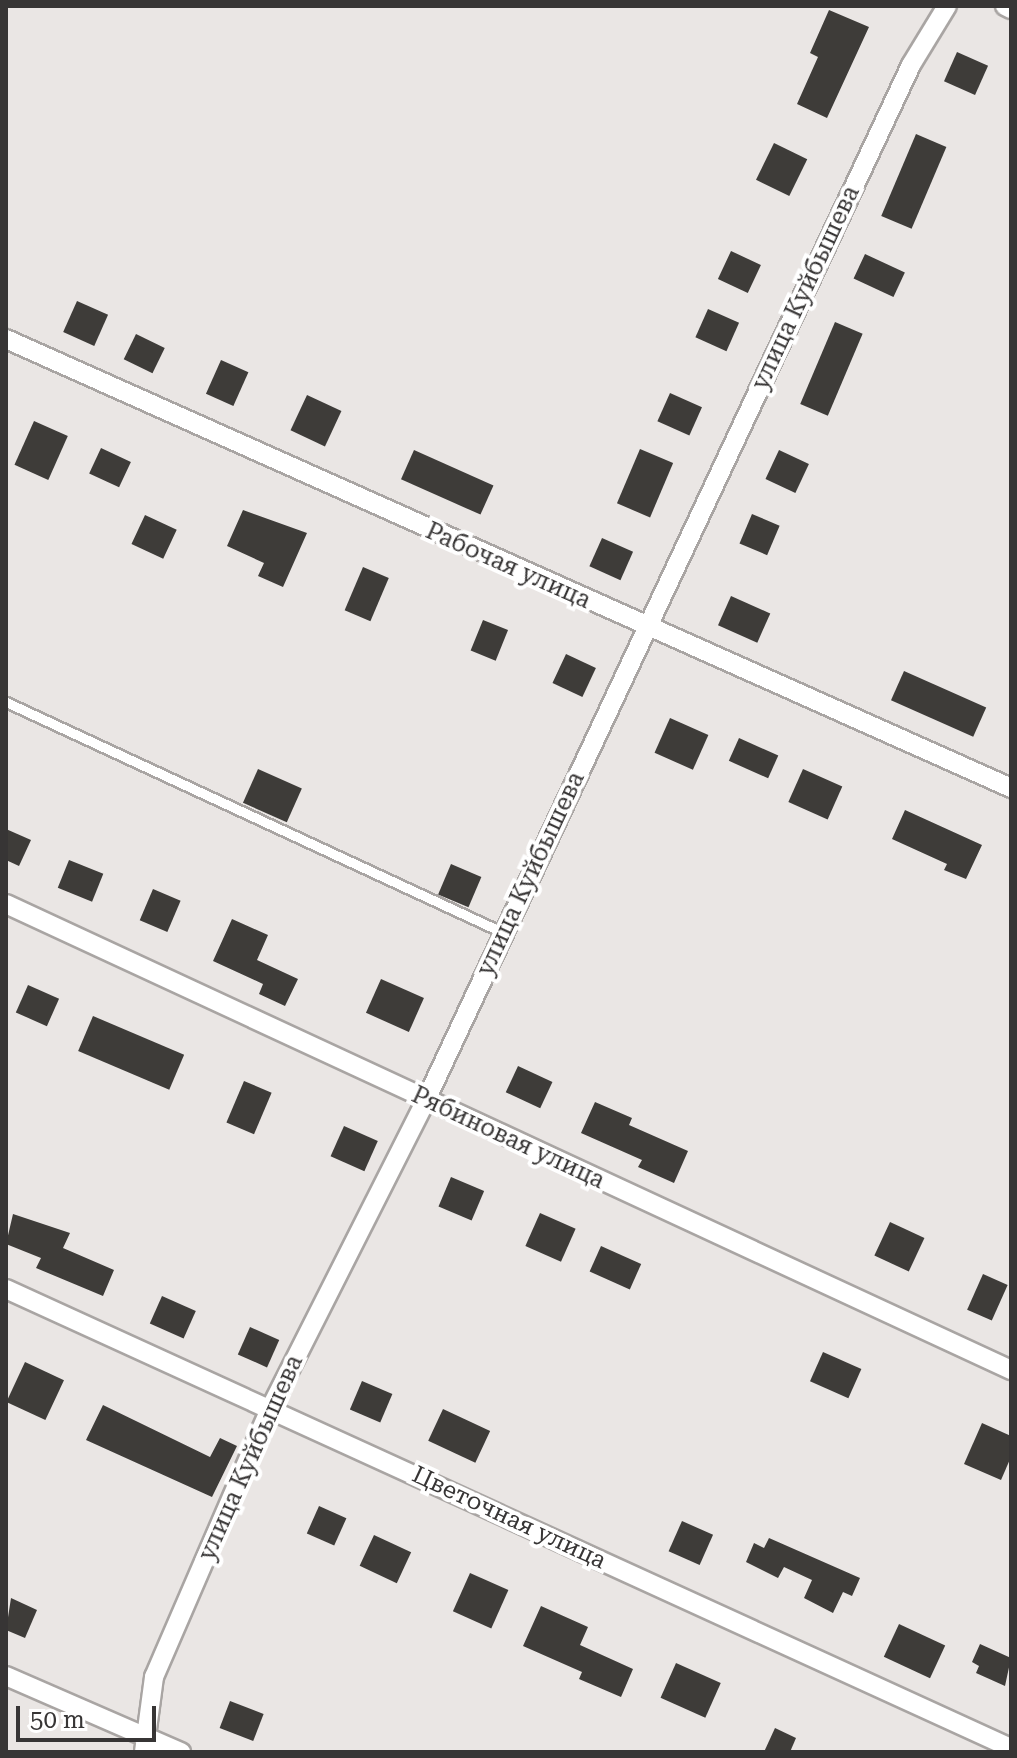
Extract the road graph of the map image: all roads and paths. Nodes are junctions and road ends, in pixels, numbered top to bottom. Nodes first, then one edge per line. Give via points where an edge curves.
1 (947, 6) edge
2 (1005, 6) edge
3 (1011, 9) edge
4 (6, 339) edge
5 (646, 628) junction
6 (6, 702) edge
7 (1011, 788) edge
8 (6, 904) edge
9 (504, 933) junction
10 (426, 1100) junction
11 (6, 1289) edge
12 (1011, 1370) edge
13 (270, 1409) junction
14 (6, 1676) edge
15 (144, 1743) edge
16 (1011, 1748) edge
17 (181, 1752) edge

1 - 5 street, улица Куйбышева via 911,65
2 - 3 street
4 - 5 street, Рабочая улица
5 - 7 street, Рабочая улица
5 - 9 street, улица Куйбышева
6 - 9 lane
8 - 10 street, Рябиновая улица
9 - 10 street, улица Куйбышева
10 - 12 street, Рябиновая улица
10 - 13 street, улица Куйбышева
11 - 13 street, Цветочная улица
13 - 15 street, улица Куйбышева via 154,1677
13 - 16 street, Цветочная улица
14 - 15 street
15 - 17 street

